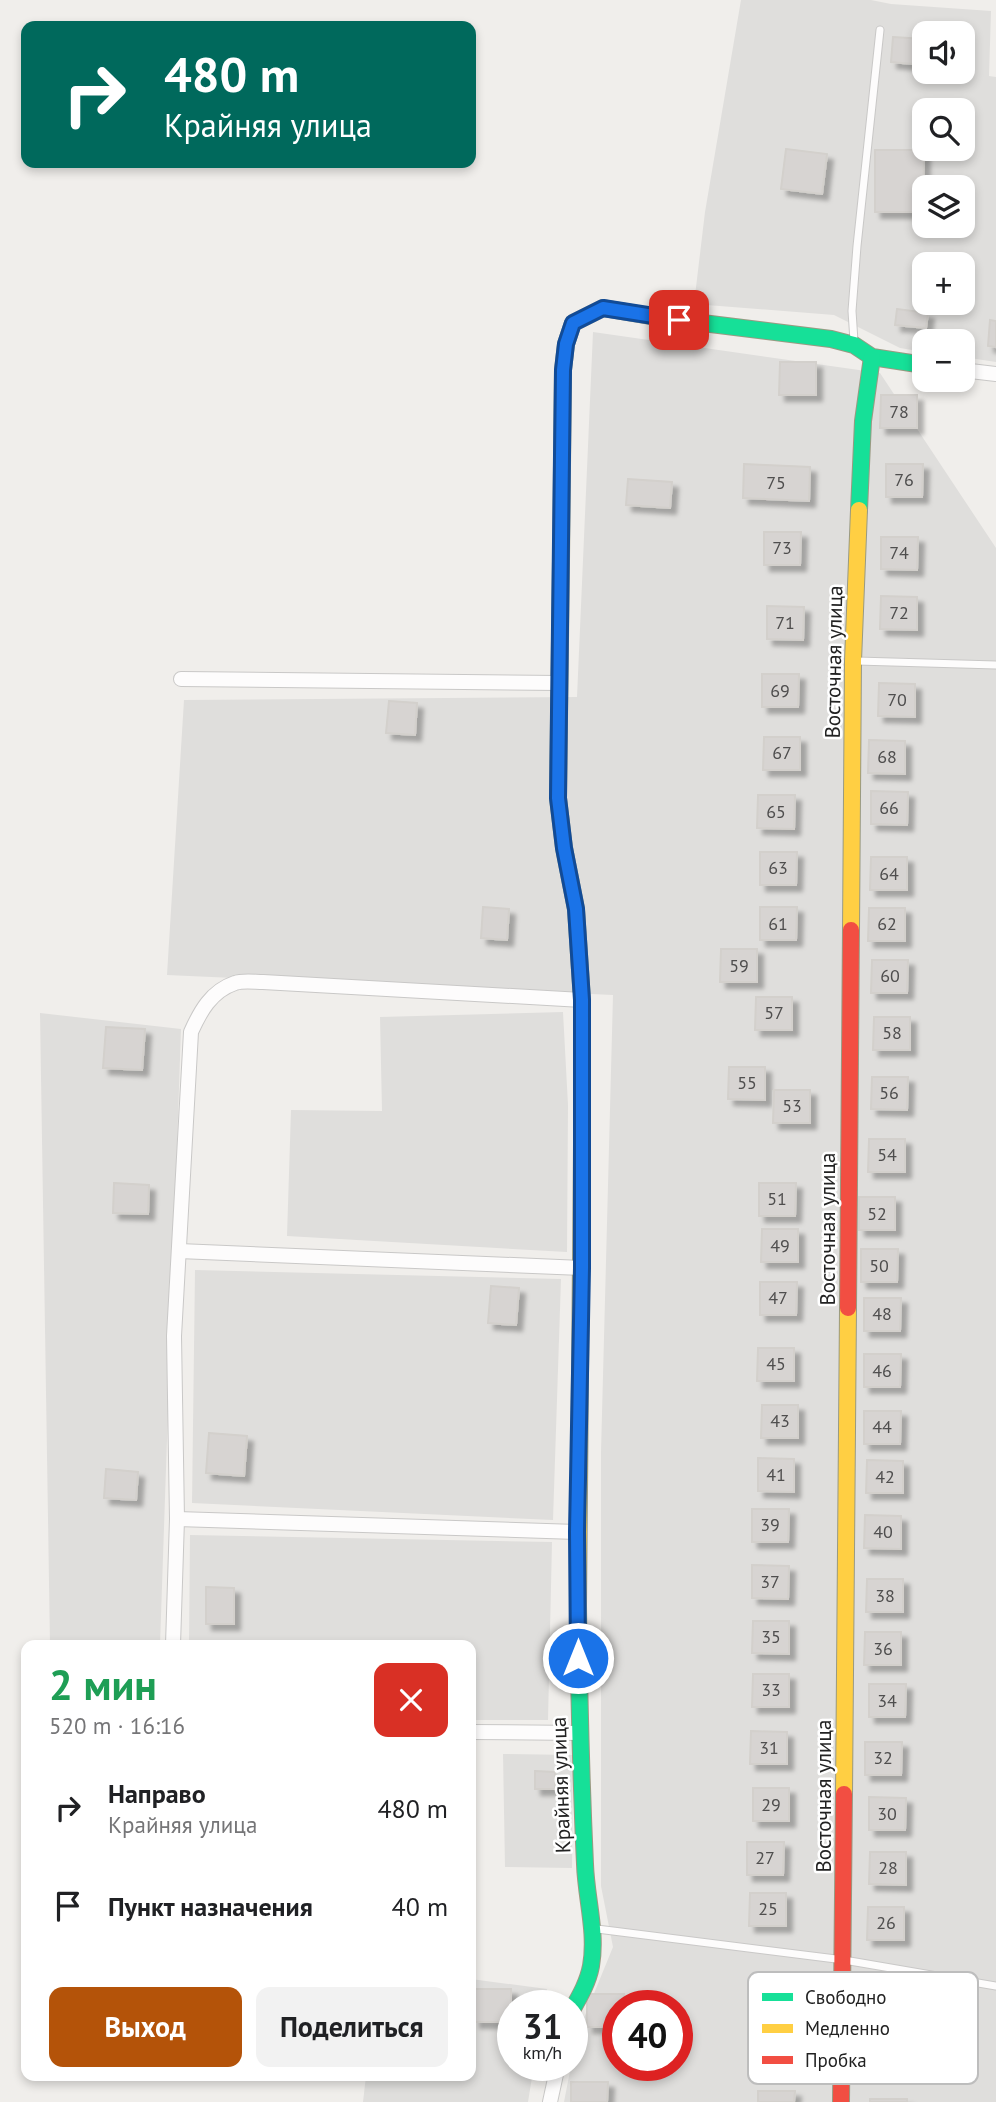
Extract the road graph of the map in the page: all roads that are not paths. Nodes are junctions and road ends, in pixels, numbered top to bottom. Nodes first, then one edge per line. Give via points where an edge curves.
1 (880, 30) dead end
2 (854, 345) junction
3 (872, 357) junction
4 (912, 363) edge
5 (975, 372) edge
6 (996, 374) edge
7 (853, 661) junction
8 (996, 665) edge
9 (181, 679) dead end
10 (558, 683) junction
11 (582, 1000) junction
12 (179, 1251) junction
13 (582, 1268) junction
14 (177, 1519) junction
15 (577, 1532) junction
16 (173, 1640) edge
17 (476, 1732) edge
18 (579, 1733) junction
19 (593, 1929) junction
20 (844, 1960) junction
21 (844, 1972) edge
22 (914, 1972) edge
23 (978, 1983) edge
24 (996, 1986) edge
25 (583, 1990) edge
26 (555, 2081) edge
27 (841, 2084) edge
28 (551, 2102) edge
29 (841, 2102) edge

1 - 2 lane via 857,246
2 - 3 street, Крайняя улица
2 - 10 street, Крайняя улица via 603,308 573,323 563,370
3 - 4 street, Крайняя улица
3 - 7 street, Восточная улица via 863,421
5 - 6 street
7 - 8 lane
7 - 20 street, Восточная улица
9 - 10 street
10 - 11 street, Крайняя улица via 558,798 576,909
11 - 12 street via 263,982 236,983 214,995 191,1032
11 - 13 street, Крайняя улица
12 - 13 street
12 - 14 street via 174,1336
13 - 15 street, Крайняя улица
14 - 15 street
14 - 16 street
15 - 18 street, Крайняя улица
17 - 18 street
18 - 19 street, Крайняя улица via 586,1891
19 - 20 lane
19 - 25 street, Крайняя улица via 591,1965
20 - 21 street, Восточная улица
20 - 22 lane
23 - 24 lane
26 - 28 street
27 - 29 street, Восточная улица

